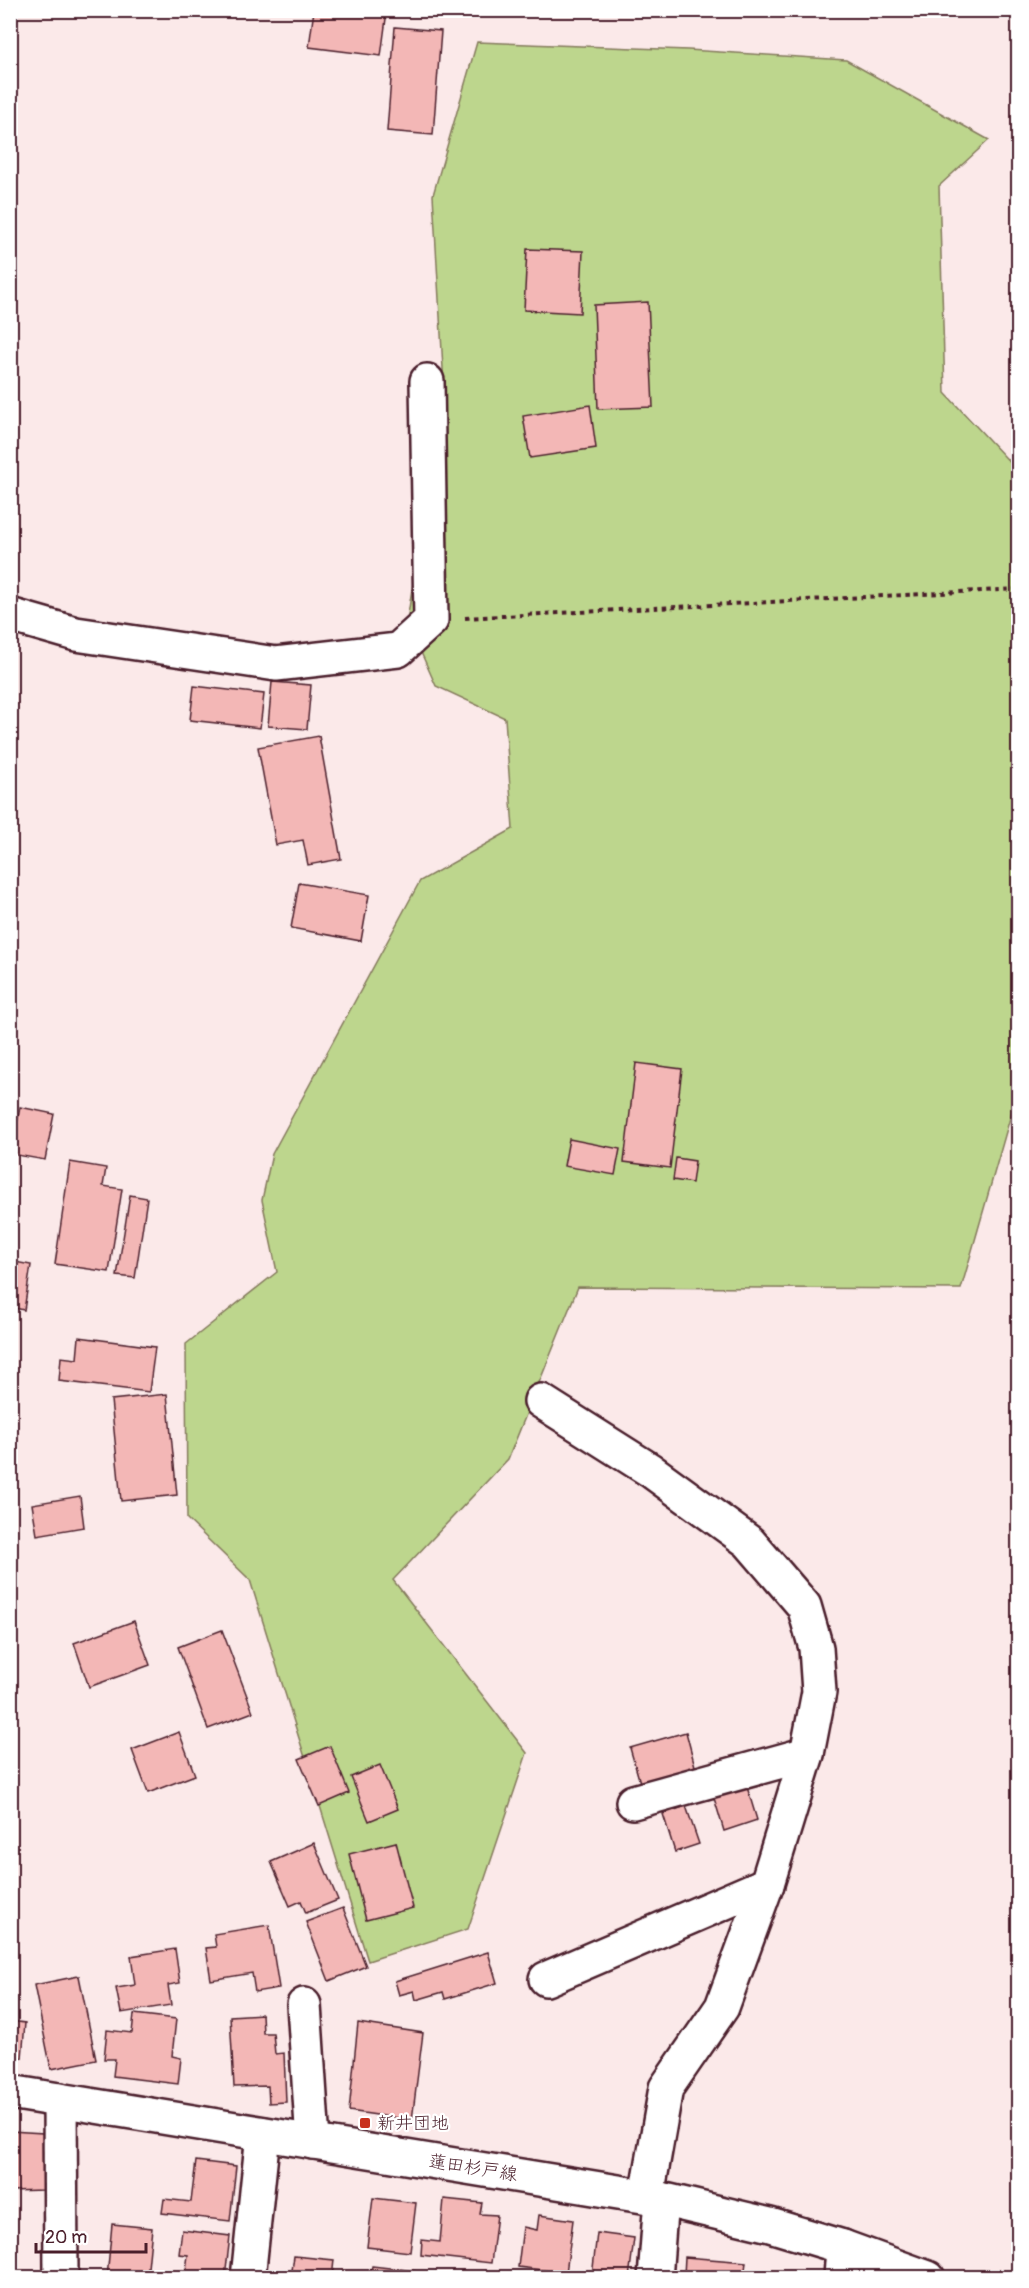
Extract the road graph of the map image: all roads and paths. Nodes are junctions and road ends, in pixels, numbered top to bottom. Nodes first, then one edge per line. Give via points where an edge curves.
1 (427, 381) dead end
2 (1018, 589) edge
3 (10, 615) edge
4 (431, 620) junction
5 (541, 1401) dead end
6 (807, 1754) junction
7 (633, 1802) dead end
8 (766, 1884) junction
9 (546, 1979) dead end
10 (304, 2005) dead end
11 (10, 2092) edge
12 (60, 2100) junction
13 (264, 2134) junction
14 (313, 2142) junction
15 (654, 2197) junction
16 (842, 2262) edge
17 (61, 2277) edge
18 (248, 2277) edge
19 (655, 2277) edge
20 (928, 2277) edge

1 - 4 street
2 - 4 path
3 - 4 street via 76,634 276,664 398,650
5 - 6 street via 650,1470 749,1542 804,1606 816,1648 819,1692
6 - 7 street
6 - 8 street
8 - 9 street
8 - 15 street via 722,2007 666,2088
10 - 14 street
11 - 12 street, 蓮田杉戸線
12 - 13 street, 蓮田杉戸線
12 - 17 street
13 - 14 street, 蓮田杉戸線
13 - 18 street
14 - 15 street, 蓮田杉戸線
15 - 16 street, 蓮田杉戸線 via 770,2225
15 - 19 street
16 - 20 street, 蓮田杉戸線

